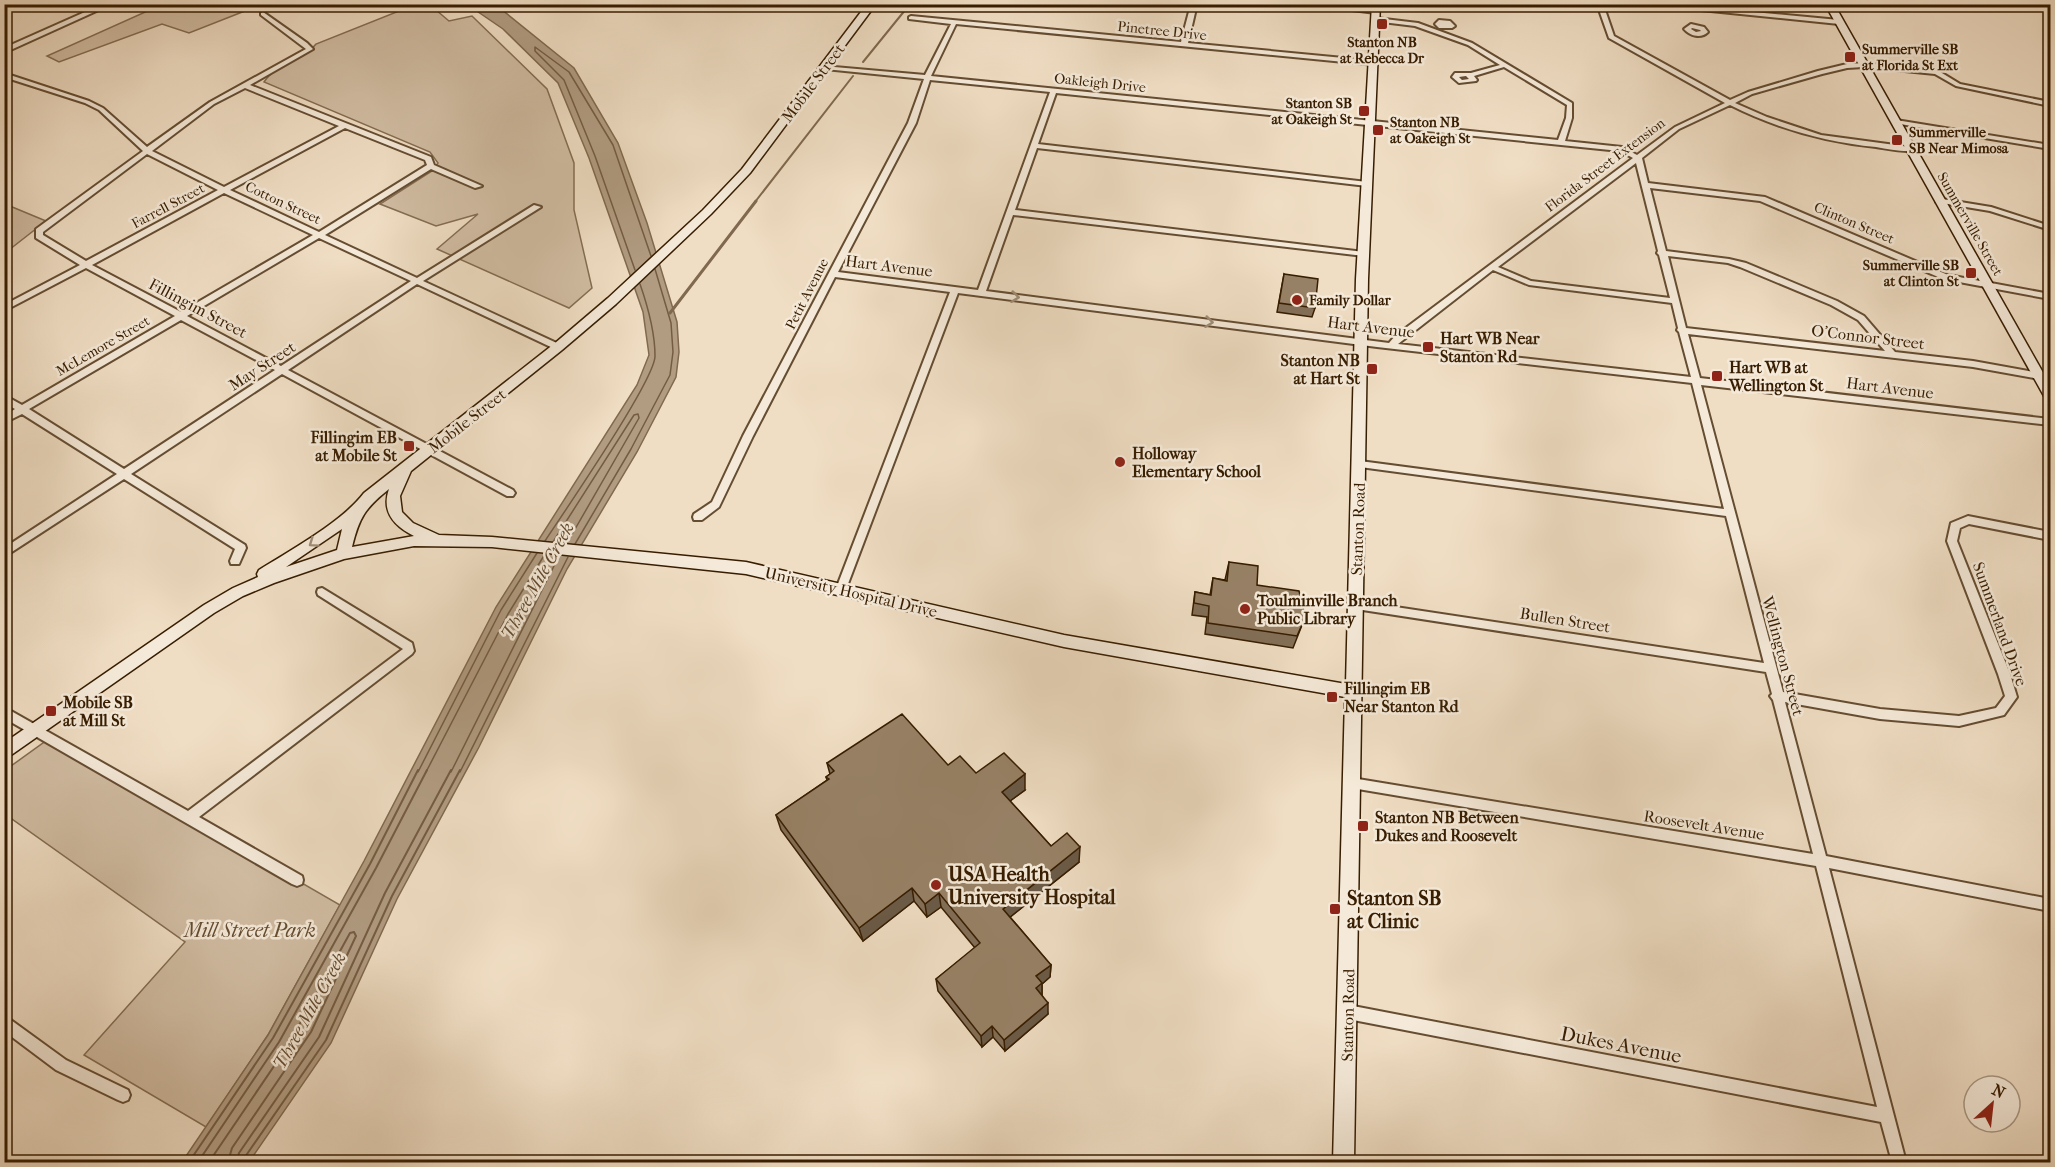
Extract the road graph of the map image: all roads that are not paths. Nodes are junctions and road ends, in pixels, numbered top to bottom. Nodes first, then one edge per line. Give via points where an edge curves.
1 (109, 4) edge
2 (872, 4) edge
3 (1194, 4) edge
4 (1306, 4) edge
5 (1600, 4) edge
6 (1644, 4) edge
7 (1829, 4) edge
8 (1682, 8) junction
9 (1376, 12) edge
10 (263, 14) dead end
11 (911, 18) dead end
12 (954, 22) junction
13 (1839, 22) junction
14 (1416, 24) junction
15 (1438, 25) dead end
16 (1691, 26) dead end
17 (1184, 45) junction
18 (4, 51) edge
19 (1375, 63) junction
20 (1505, 65) junction
21 (1864, 65) junction
22 (825, 67) junction
23 (4, 75) edge
24 (1471, 75) dead end
25 (928, 76) junction
26 (244, 85) junction
27 (1054, 90) junction
28 (1730, 103) junction
29 (2050, 104) edge
30 (1896, 122) junction
31 (1372, 123) junction
32 (345, 125) junction
33 (1560, 143) junction
34 (1034, 146) junction
35 (2050, 147) edge
36 (1910, 149) junction
37 (147, 152) junction
38 (1638, 158) junction
39 (431, 166) junction
40 (1367, 184) junction
41 (1644, 185) junction
42 (478, 186) dead end
43 (225, 191) junction
44 (1939, 200) junction
45 (537, 207) dead end
46 (1010, 212) junction
47 (2050, 228) edge
48 (319, 235) junction
49 (1661, 253) junction
50 (1364, 254) junction
51 (86, 265) junction
52 (1492, 267) junction
53 (832, 274) junction
54 (417, 281) junction
55 (1987, 284) junction
56 (955, 290) junction
57 (981, 293) junction
58 (2050, 296) edge
59 (1673, 301) junction
60 (4, 309) edge
61 (181, 316) junction
62 (1681, 330) junction
63 (1362, 341) junction
64 (1392, 345) junction
65 (558, 347) junction
66 (1893, 355) junction
67 (282, 370) junction
68 (2045, 377) edge
69 (1695, 380) junction
70 (2050, 396) edge
71 (4, 398) edge
72 (23, 410) junction
73 (4, 420) edge
74 (2050, 422) edge
75 (430, 449) junction
76 (1360, 464) junction
77 (408, 466) junction
78 (124, 474) junction
79 (510, 493) dead end
80 (359, 507) junction
81 (1729, 513) junction
82 (698, 517) dead end
83 (2050, 536) edge
84 (443, 540) junction
85 (4, 553) edge
86 (343, 554) junction
87 (235, 561) dead end
88 (841, 589) junction
89 (238, 592) junction
90 (322, 592) dead end
91 (1356, 605) junction
92 (1769, 668) junction
93 (1354, 692) junction
94 (1776, 696) junction
95 (4, 712) edge
96 (36, 730) junction
97 (4, 753) edge
98 (1352, 783) junction
99 (189, 818) junction
100 (1821, 861) junction
101 (297, 880) dead end
102 (2050, 904) edge
103 (1348, 1012) junction
104 (4, 1022) edge
105 (123, 1095) dead end
106 (1887, 1116) junction
107 (1344, 1162) edge
108 (1899, 1162) edge

1 - 18 street
2 - 22 street, Mobile Street
3 - 17 street
4 - 9 street
5 - 28 street via 1611,37
6 - 8 street
7 - 13 street, Summerville Street
8 - 13 street
8 - 16 street
9 - 14 street
9 - 19 street, Stanton Road
10 - 26 street via 310,49
11 - 12 street, Pinetree Drive
12 - 17 street, Pinetree Drive
12 - 25 street, Petit Avenue
13 - 21 street, Summerville Street
14 - 15 street
14 - 20 street via 1470,44
17 - 19 street, Pinetree Drive
19 - 31 street, Stanton Road
20 - 24 street
20 - 33 street via 1570,104
21 - 28 street, Florida Street Extension via 1820,72
21 - 29 street, Florida Street Extension via 1937,72 1978,90
21 - 30 street, Summerville Street
22 - 25 street, Oakleigh Drive
22 - 65 street, Mobile Street via 746,171 612,301
23 - 37 street, Cotton Street via 94,105
25 - 27 street, Oakleigh Drive
25 - 53 street, Petit Avenue via 912,123
26 - 32 street
26 - 37 street
27 - 31 street, Oakleigh Drive
27 - 34 street
28 - 36 street via 1821,138
28 - 38 street, Florida Street Extension via 1677,128
30 - 35 street
30 - 36 street, Summerville Street
31 - 33 street, Oakleigh Drive
31 - 40 street, Stanton Road
32 - 39 street via 429,159
32 - 43 street, Farrell Street
33 - 38 street, Oakleigh Drive via 1622,149
34 - 40 street
34 - 46 street
36 - 44 street, Summerville Street
37 - 43 street, Cotton Street
37 - 51 street, Fillingim Street via 39,231 39,236
38 - 41 street, Wellington Street
38 - 52 street, Florida Street Extension
39 - 42 street
39 - 48 street, McLemore Street
40 - 50 street, Stanton Road
41 - 49 street, Wellington Street
41 - 55 street, Clinton Street via 1762,199 1946,277
43 - 48 street, Cotton Street
43 - 51 street, Farrell Street
44 - 47 street via 1991,209
44 - 55 street, Summerville Street
45 - 54 street, May Street
46 - 50 street
46 - 57 street
48 - 54 street, Cotton Street
48 - 61 street, McLemore Street
49 - 59 street, Wellington Street
49 - 66 street via 1743,265 1834,303 1861,318
50 - 63 street, Stanton Road
51 - 60 street, Farrell Street
51 - 61 street, Fillingim Street
52 - 59 street via 1540,285
52 - 64 street, Florida Street Extension
53 - 56 street, Hart Avenue
53 - 82 street, Petit Avenue via 716,504
54 - 65 street, Cotton Street
54 - 67 street, May Street
55 - 58 street, Clinton Street
55 - 68 street, Summerville Street
56 - 57 street, Hart Avenue
56 - 88 street
57 -> 63 street, Hart Avenue
59 - 62 street, Wellington Street
61 - 67 street, Fillingim Street
61 - 72 street, McLemore Street
62 - 66 street, O'Connor Street
62 - 69 street, Wellington Street
63 - 64 street, Hart Avenue
63 - 76 street, Stanton Road
64 - 69 street, Hart Avenue
65 - 75 street, Mobile Street
66 - 68 street, O'Connor Street
67 - 75 street, Fillingim Street
67 - 78 street, May Street
68 - 70 street, Summerville Street
69 - 74 street, Hart Avenue
69 - 81 street, Wellington Street
71 - 72 street
72 - 73 street, McLemore Street
72 - 78 street
75 - 77 street, Mobile Street
75 - 79 street, Fillingim Street
76 - 81 street
76 - 91 street, Stanton Road
77 - 80 street, Mobile Street
77 - 84 street via 392,500 394,513 412,530
78 - 85 street, May Street
78 - 87 street via 241,548
80 - 86 street, Mobile Street via 351,521
80 -> 89 street via 315,542
81 - 92 street, Wellington Street
83 - 94 street, Summerland Drive via 1968,520 1955,526 1952,541 2010,697 2000,712 1959,722 1880,714
84 - 86 street, University Hospital Drive
84 - 88 street, University Hospital Drive via 746,568
86 - 89 street
88 - 93 street, University Hospital Drive via 1087,646
89 - 96 street
90 - 99 street via 408,646 408,651
91 - 92 street, Bullen Street
91 - 93 street, Stanton Road
92 - 94 street, Wellington Street
93 - 98 street, Stanton Road
94 - 100 street, Wellington Street
95 - 96 street
96 - 97 street
96 - 99 street
98 - 100 street, Roosevelt Avenue
98 - 103 street, Stanton Road
99 - 101 street
100 - 102 street, Roosevelt Avenue
100 - 106 street, Wellington Street
103 - 106 street, Dukes Avenue
103 - 107 street, Stanton Road
104 - 105 street via 62,1065
106 - 108 street, Wellington Street

